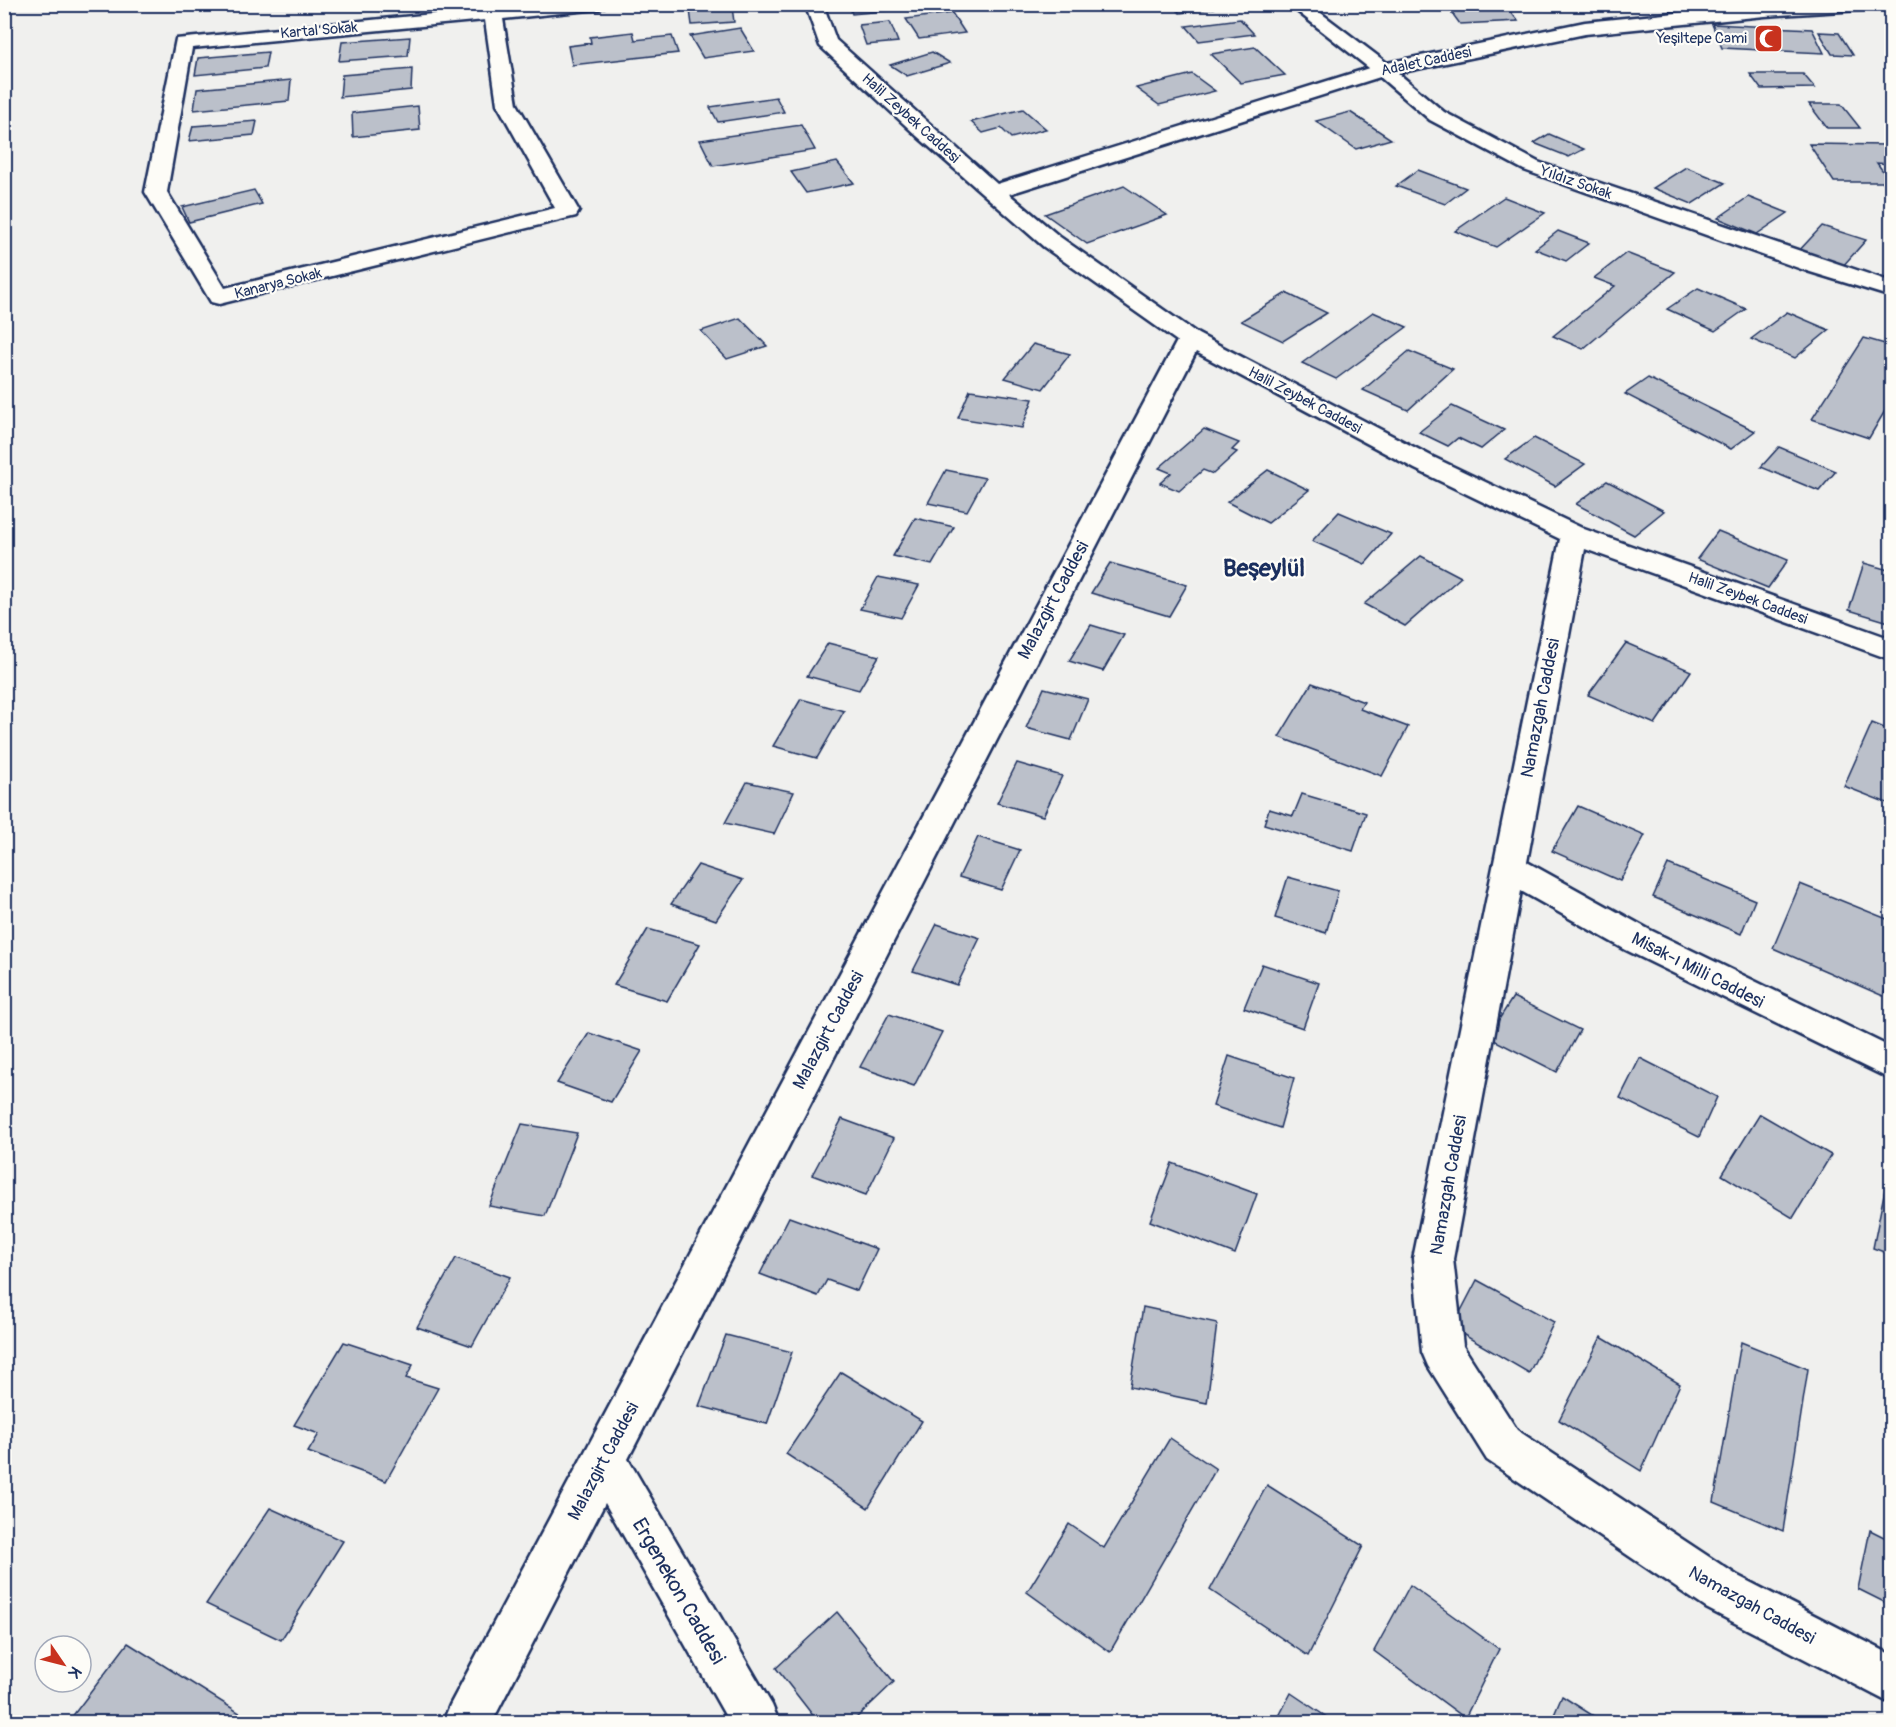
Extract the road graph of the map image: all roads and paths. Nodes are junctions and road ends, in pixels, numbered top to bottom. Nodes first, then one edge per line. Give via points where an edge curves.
1 (599, 4) edge
2 (814, 4) edge
3 (1297, 4) edge
4 (1886, 6) edge
5 (494, 9) edge
6 (1572, 12) dead end
7 (1585, 28) junction
8 (183, 43) joint
9 (1383, 70) junction
10 (994, 192) junction
11 (1892, 290) edge
12 (1190, 339) junction
13 (1574, 535) junction
14 (1892, 650) edge
15 (1509, 868) junction
16 (1892, 1065) edge
17 (604, 1460) junction
18 (1892, 1681) edge
19 (467, 1722) edge
20 (755, 1722) edge

1 - 5 street, Kartal Sokak
2 - 10 street, Halil Zeybek Caddesi via 827,42
3 - 9 street, Yıldız Sokak
4 - 7 street, Adalet Caddesi via 1765,10
5 - 8 street, Kartal Sokak
5 - 8 street, Kanarya Sokak via 507,104 568,212 219,297 156,192
6 - 7 street
7 - 9 street, Adalet Caddesi
9 - 10 street, Adalet Caddesi
9 - 11 street, Yıldız Sokak via 1437,116 1531,166 1804,263
10 - 12 street, Halil Zeybek Caddesi via 1052,242
12 - 13 street, Halil Zeybek Caddesi via 1424,463
12 - 17 street, Malazgirt Caddesi
13 - 14 street, Halil Zeybek Caddesi
13 - 15 street, Namazgah Caddesi
15 - 16 street, Misak-ı Milli Caddesi via 1638,940
15 - 18 street, Namazgah Caddesi via 1433,1259 1443,1352 1502,1445 1722,1592
17 - 19 street, Malazgirt Caddesi
17 - 20 street, Ergenekon Caddesi

